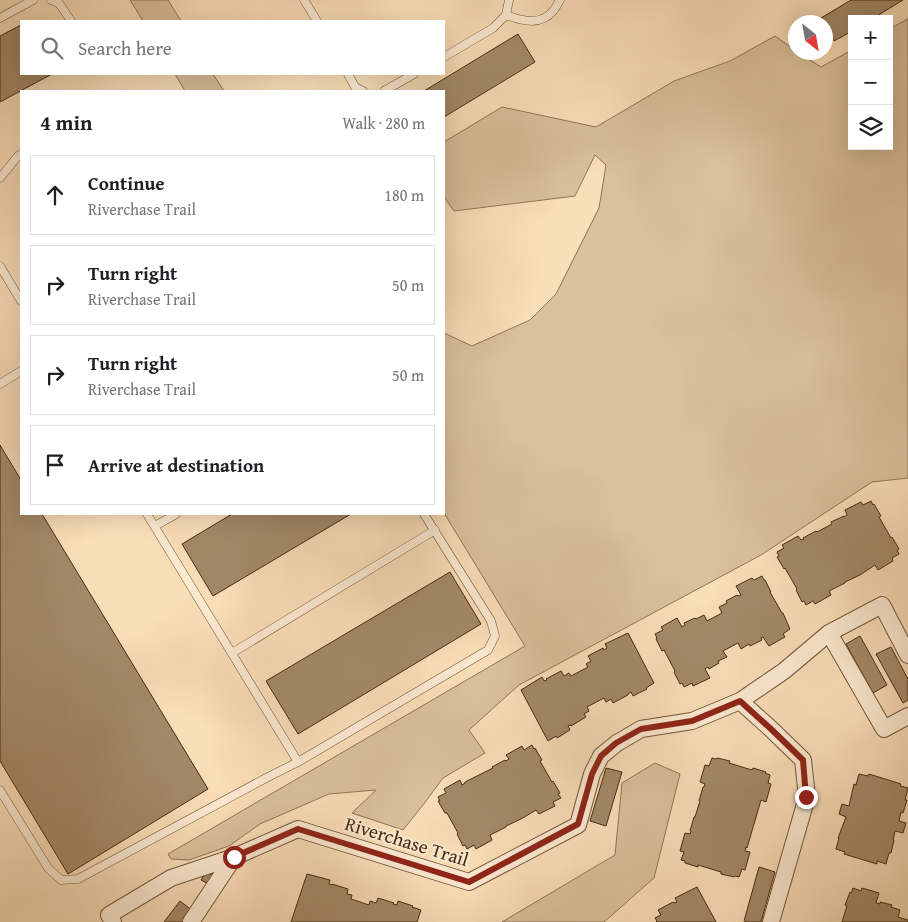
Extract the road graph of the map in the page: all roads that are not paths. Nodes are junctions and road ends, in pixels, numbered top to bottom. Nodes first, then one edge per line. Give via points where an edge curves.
1 (33, 0) edge
2 (51, 0) edge
3 (304, 0) edge
4 (509, 0) edge
5 (560, 0) edge
6 (506, 15) junction
7 (0, 18) edge
8 (70, 20) edge
9 (316, 20) edge
10 (445, 56) edge
11 (349, 75) edge
12 (412, 75) edge
13 (361, 90) edge
14 (386, 90) edge
15 (20, 155) edge
16 (0, 178) edge
17 (0, 266) edge
18 (20, 299) edge
19 (20, 372) edge
20 (0, 384) edge
21 (148, 515) edge
22 (174, 515) edge
23 (425, 515) edge
24 (155, 526) junction
25 (435, 530) junction
26 (829, 634) junction
27 (232, 653) junction
28 (908, 655) edge
29 (740, 701) junction
30 (908, 716) edge
31 (298, 762) junction
32 (0, 790) edge
33 (234, 857) junction
34 (113, 922) edge
35 (191, 922) edge
36 (771, 922) edge

1 - 7 lane
2 - 8 lane via 59,3
3 - 9 lane
4 - 6 lane
5 - 6 lane via 545,18 535,21
6 - 10 lane via 493,28
11 - 13 lane via 355,87
12 - 14 lane
15 - 16 lane
17 - 18 lane
19 - 20 lane
21 - 24 lane
22 - 24 lane
23 - 25 lane
24 - 27 lane
25 - 27 lane
25 - 31 lane via 492,621 495,636 488,650
26 - 28 street, Riverchase Trail via 882,605
26 - 29 street, Riverchase Trail
26 - 30 street via 884,729
27 - 31 lane
29 - 33 street, Riverchase Trail via 692,721 641,729 616,743 601,756 592,774 578,824 469,882 298,829
29 - 36 street via 803,760 806,797
31 - 32 lane via 78,879 61,880 48,868
33 - 34 street, Riverchase Trail via 171,878 109,915
33 - 35 street

